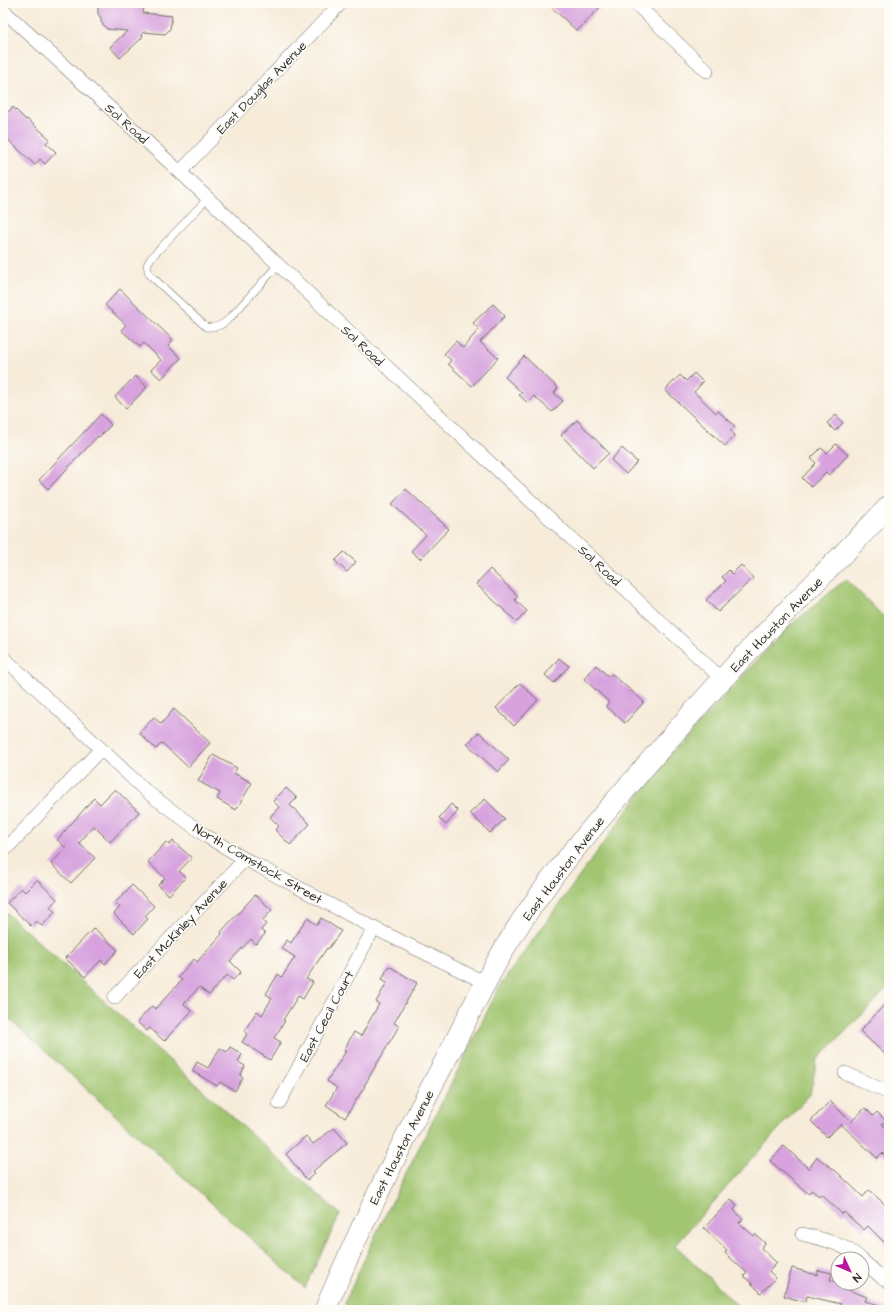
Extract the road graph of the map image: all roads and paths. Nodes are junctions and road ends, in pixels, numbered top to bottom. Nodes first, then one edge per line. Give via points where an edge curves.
1 (341, 3) edge
2 (635, 3) edge
3 (3, 10) edge
4 (707, 71) dead end
5 (180, 172) junction
6 (208, 198) junction
7 (278, 264) junction
8 (889, 506) edge
9 (3, 657) edge
10 (723, 680) junction
11 (101, 749) junction
12 (3, 852) edge
13 (245, 859) junction
14 (374, 928) junction
15 (486, 983) junction
16 (114, 998) dead end
17 (845, 1072) dead end
18 (889, 1093) edge
19 (279, 1103) dead end
20 (802, 1234) dead end
21 (850, 1251) edge
22 (870, 1267) edge
23 (889, 1282) edge
24 (328, 1302) edge

1 - 5 street, East Douglas Avenue
2 - 4 street
3 - 5 street, Sol Road
5 - 6 street, Sol Road
6 - 7 street, Sol Road
6 - 7 lane via 147,265 149,274 206,328 221,326 229,319
7 - 10 street, Sol Road
8 - 10 main road, East Houston Avenue
9 - 11 street, North Comstock Street
10 - 15 main road, East Houston Avenue via 646,765 561,866 521,922
11 - 12 street
11 - 13 street, North Comstock Street via 172,812
13 - 14 street, North Comstock Street
13 - 16 street, East McKinley Avenue
14 - 15 street, North Comstock Street
14 - 19 street, East Cecil Court
15 - 24 main road, East Houston Avenue via 393,1160
17 - 18 street
20 - 21 street via 834,1243
22 - 23 street

